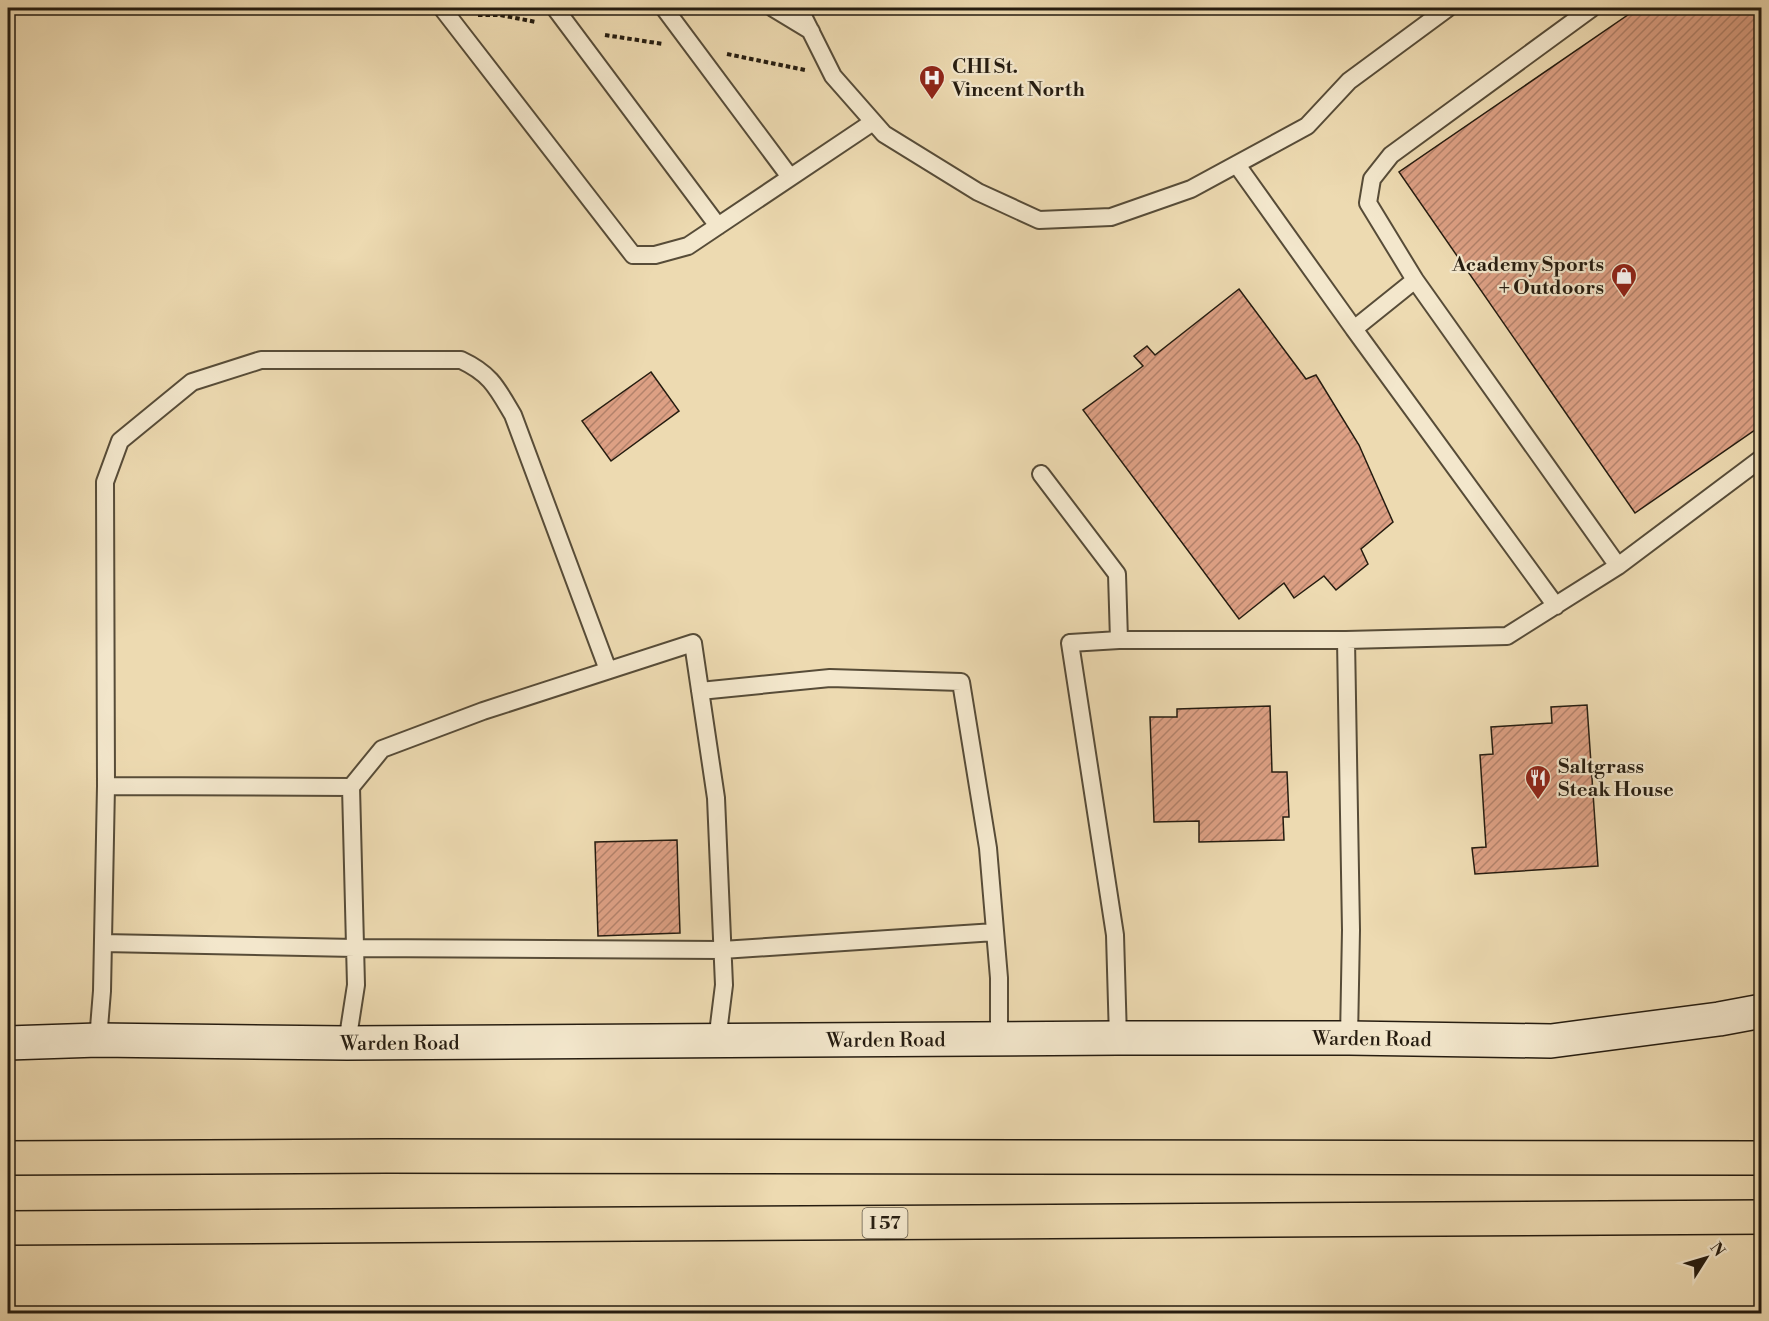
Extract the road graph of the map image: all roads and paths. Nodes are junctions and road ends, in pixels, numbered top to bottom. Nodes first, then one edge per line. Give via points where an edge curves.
1 (555, 8) edge
2 (664, 8) edge
3 (773, 8) edge
4 (799, 8) edge
5 (1448, 8) edge
6 (1592, 8) edge
7 (445, 11) edge
8 (572, 29) junction
9 (811, 31) junction
10 (695, 48) junction
11 (833, 76) junction
12 (873, 122) junction
13 (1237, 165) junction
14 (790, 177) junction
15 (718, 226) junction
16 (1415, 280) junction
17 (1354, 329) junction
18 (1761, 458) edge
19 (1041, 474) dead end
20 (1618, 566) junction
21 (1556, 606) junction
22 (1119, 640) junction
23 (1346, 640) junction
24 (608, 670) junction
25 (700, 691) junction
26 (106, 786) junction
27 (351, 787) junction
28 (995, 932) junction
29 (104, 943) junction
30 (355, 948) junction
31 (722, 950) junction
32 (1761, 1011) edge
33 (1118, 1038) junction
34 (1349, 1038) junction
35 (999, 1039) junction
36 (98, 1040) junction
37 (717, 1041) junction
38 (8, 1043) edge
39 (347, 1043) junction
40 (8, 1158) edge
41 (1761, 1158) edge
42 (1761, 1217) edge
43 (8, 1228) edge

1 - 8 lane
2 - 10 lane
3 - 9 lane
4 - 9 lane
5 - 13 lane via 1349,81 1307,126
6 - 16 lane via 1391,155 1372,179 1368,203
7 - 8 path via 500,15
7 - 15 lane via 633,255 655,255 688,246
8 - 10 path
8 - 15 lane
9 - 11 lane
10 - 11 path
10 - 14 lane
11 - 12 lane
12 - 13 lane via 884,134 978,192 1039,220 1111,217 1191,189
12 - 14 lane
13 - 17 lane
14 - 15 lane
16 - 17 lane
16 - 20 lane
17 - 21 lane
18 - 20 lane
19 - 22 lane via 1117,574
20 - 21 lane
21 - 23 lane via 1507,636
22 - 23 lane
22 - 33 lane via 1070,643 1115,935
23 - 34 lane via 1352,930
24 - 25 lane via 693,643
24 - 26 lane via 513,416 494,383 478,368 461,360 261,360 192,382 120,441 105,482
24 - 27 lane via 382,749
25 - 28 lane via 830,678 961,682 988,848
25 - 31 lane via 716,798
26 - 27 lane
26 - 29 lane
27 - 30 lane
28 - 31 lane
28 - 35 lane
29 - 30 lane
29 - 36 lane
30 - 31 lane
30 - 39 lane via 356,985
31 - 37 lane via 724,985
32 - 34 main road, Warden Road via 1551,1041
33 - 34 main road, Warden Road
33 - 35 main road, Warden Road
35 - 37 main road, Warden Road
36 - 38 main road, Warden Road
36 - 39 main road, Warden Road
37 - 39 main road, Warden Road
40 - 41 highway
42 - 43 highway, I 57

